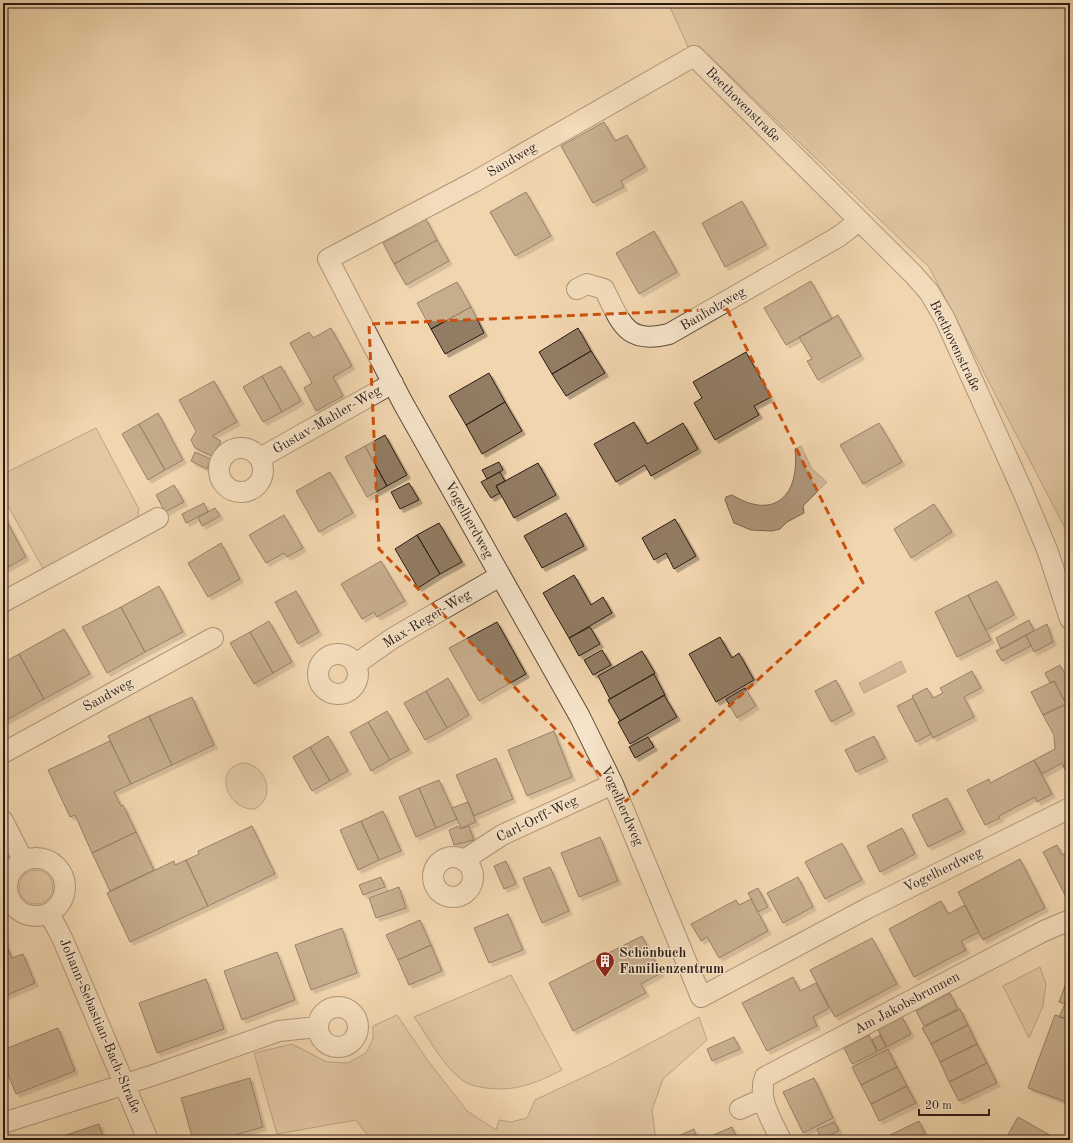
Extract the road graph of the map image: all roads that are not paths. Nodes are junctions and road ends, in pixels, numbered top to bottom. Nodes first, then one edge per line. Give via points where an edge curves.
1 (694, 56) joint
2 (859, 221) junction
3 (328, 259) joint
4 (577, 289) dead end
5 (393, 383) junction
6 (260, 458) dead end
7 (158, 518) dead end
8 (500, 576) junction
9 (3, 602) edge
10 (1070, 619) edge
11 (212, 638) dead end
12 (356, 664) dead end
13 (3, 753) edge
14 (613, 784) junction
15 (1070, 808) edge
16 (3, 820) edge
17 (23, 860) junction
18 (464, 860) dead end
19 (5, 898) edge
20 (49, 913) junction
21 (1070, 920) edge
22 (318, 1027) dead end
23 (126, 1084) junction
24 (762, 1099) junction
25 (740, 1109) dead end
26 (3, 1123) edge
27 (148, 1140) edge
28 (780, 1140) edge

1 - 2 street, Beethovenstraße
1 - 3 street, Sandweg via 474,182
2 - 4 street, Banholzweg via 838,237 669,334 655,338 634,335 622,324 604,289 587,284
2 - 10 street, Beethovenstraße via 929,292 945,319 1026,499 1048,552
3 - 5 street, Vogelherdweg
5 - 6 street, Gustav-Mahler-Weg
5 - 8 street, Vogelherdweg
7 - 9 street
8 - 12 street, Max-Reger-Weg via 393,638
8 - 14 street, Vogelherdweg via 580,717
11 - 13 street, Sandweg
14 - 15 street, Vogelherdweg via 701,997 868,908
14 - 18 street, Carl-Orff-Weg via 502,835
16 - 17 street
17 - 19 street via 8,876
17 - 20 street via 43,858 60,869 64,878 63,898
19 - 20 street via 20,912 30,916
20 - 23 street, Johann-Sebastian-Bach-Straße
21 - 24 street, Am Jakobsbrunnen via 1044,931 765,1077 761,1087
22 - 23 street via 279,1031
23 - 26 street
23 - 27 street, Johann-Sebastian-Bach-Straße
24 - 25 street
24 - 28 street, Am Jakobsbrunnen

